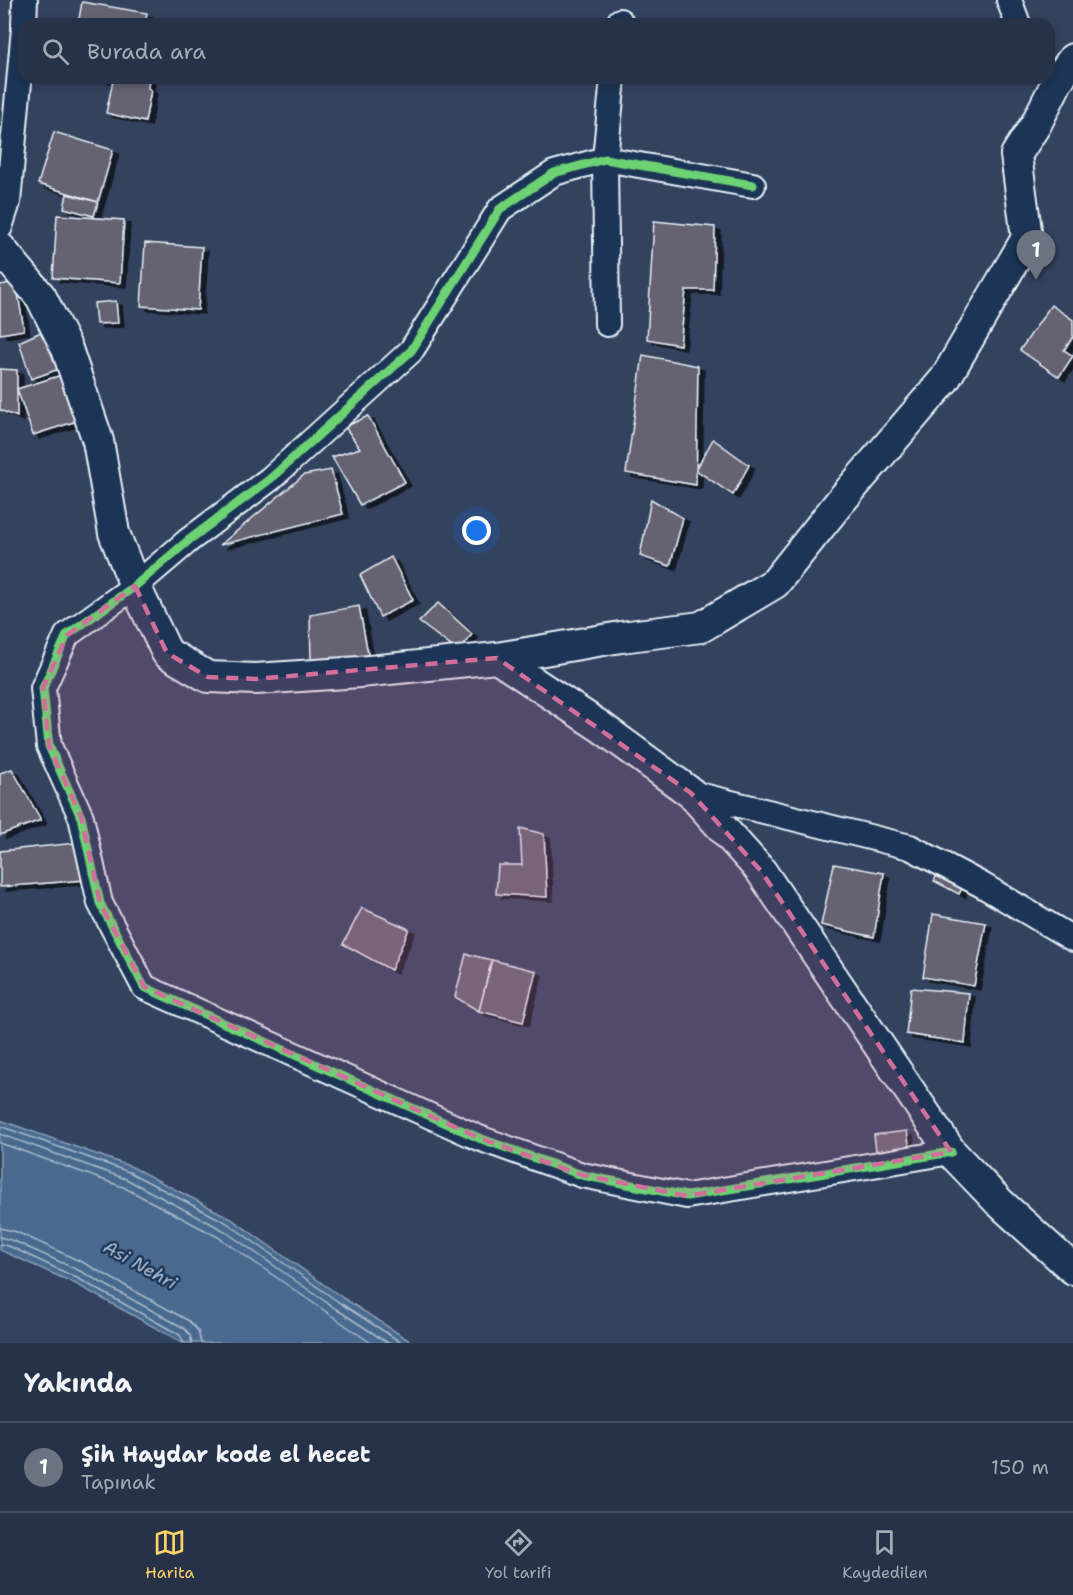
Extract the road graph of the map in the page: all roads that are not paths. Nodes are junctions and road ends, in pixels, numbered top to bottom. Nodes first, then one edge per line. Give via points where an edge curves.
1 (25, 0) edge
2 (1009, 0) edge
3 (24, 18) edge
4 (1016, 18) edge
5 (1073, 58) edge
6 (1055, 77) edge
7 (19, 84) edge
8 (613, 84) edge
9 (1042, 90) edge
10 (605, 159) junction
11 (753, 185) dead end
12 (0, 227) edge
13 (0, 248) edge
14 (607, 324) dead end
15 (135, 586) junction
16 (497, 658) junction
17 (691, 793) junction
18 (1073, 939) edge
19 (951, 1152) junction
20 (1073, 1269) edge

1 - 3 street
2 - 4 street
5 - 6 street
7 - 12 street via 8,202
8 - 10 street
9 - 16 street via 1016,155 1027,238 945,379 775,583 701,627
10 - 11 street
10 - 14 street
10 - 15 street via 554,173 500,209 411,351 270,479
13 - 15 street via 41,297 67,349 98,441 114,533
15 - 16 street via 167,653 208,677 360,672
15 - 19 street via 67,635 43,688 49,746 81,817 100,903 144,987 479,1138 582,1175 687,1196
16 - 17 street
17 - 18 street via 910,847
17 - 19 street via 761,871
19 - 20 street

